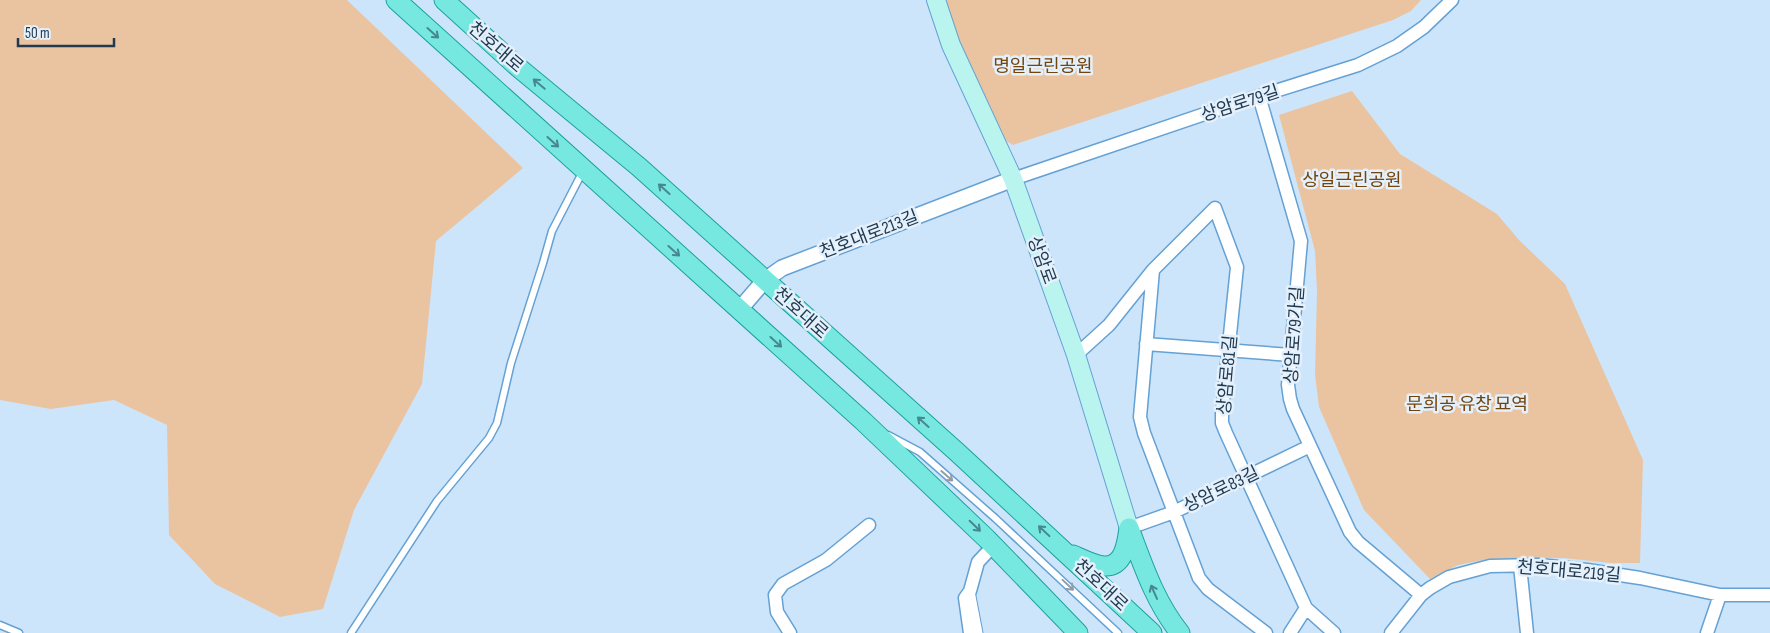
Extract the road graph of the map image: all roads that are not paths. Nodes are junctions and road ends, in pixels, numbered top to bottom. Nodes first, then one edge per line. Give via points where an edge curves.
1 (396, 0) edge
2 (444, 0) edge
3 (936, 0) edge
4 (1452, 0) edge
5 (1259, 96) junction
6 (584, 169) junction
7 (1013, 179) junction
8 (1153, 270) junction
9 (765, 280) junction
10 (739, 310) junction
11 (1146, 344) junction
12 (1228, 350) junction
13 (1291, 354) junction
14 (1076, 355) junction
15 (863, 421) junction
16 (1310, 446) junction
17 (1246, 477) junction
18 (1174, 512) junction
19 (869, 524) dead end
20 (1129, 528) junction
21 (994, 545) junction
22 (1066, 553) junction
23 (1520, 566) junction
24 (970, 591) junction
25 (1421, 594) junction
26 (1720, 595) junction
27 (1770, 596) edge
28 (1306, 608) junction
29 (0, 626) edge
30 (19, 633) edge
31 (351, 633) edge
32 (790, 633) edge
33 (970, 633) edge
34 (978, 633) edge
35 (1078, 633) edge
36 (1118, 633) edge
37 (1150, 633) edge
38 (1180, 633) edge
39 (1266, 633) edge
40 (1290, 633) edge
41 (1334, 633) edge
42 (1391, 633) edge
43 (1526, 633) edge
44 (1707, 633) edge

1 -> 6 main road, 천호대로
9 -> 2 main road, 천호대로 via 639,166 519,68
3 - 7 main road, 상암로 via 951,46
4 - 5 street, 상암로79길 via 1424,27 1397,46 1358,65
5 - 7 street, 상암로79길
5 - 13 street, 상암로79가길 via 1301,241
6 -> 10 main road, 천호대로
6 - 31 lane via 552,231 511,363 497,423 489,438 437,501
7 - 9 street, 천호대로213길 via 782,268
7 - 14 main road, 상암로
8 - 11 street
8 - 12 street, 상암로81길 via 1215,208 1237,268
8 - 14 street, 상암로81길 via 1109,325
9 - 10 street, 천호대로213길
22 -> 9 main road, 천호대로
10 -> 15 main road, 천호대로
11 - 12 street
11 - 18 street via 1140,417
12 - 13 street
12 - 17 street, 상암로81길 via 1222,422
13 - 16 street, 상암로79가길 via 1290,399
14 - 20 main road, 상암로
15 -> 21 main road, 천호대로
15 -> 36 lane via 920,452
16 - 17 street, 상암로83길
16 - 25 street, 상암로79가길 via 1350,532
17 - 18 street, 상암로83길
17 - 28 street, 상암로81길
18 - 20 street, 상암로83길
18 - 39 street via 1199,578 1208,589
19 - 32 street via 826,560 783,584 775,595 777,612
20 - 22 main road via 1126,548 1121,559 1114,564 1104,566
38 -> 20 main road via 1156,597
21 - 24 street via 978,562
21 - 35 main road, 천호대로
22 - 37 main road, 천호대로
23 - 25 street, 천호대로219길 via 1490,566 1448,577
23 - 26 street, 천호대로219길 via 1587,570
23 - 43 street
24 - 33 street via 965,598
24 - 34 street
25 - 42 street, 천호대로219길
26 - 27 street, 천호대로219길
26 - 44 street
28 - 40 street
28 - 41 street, 상암로81길
29 - 30 lane

